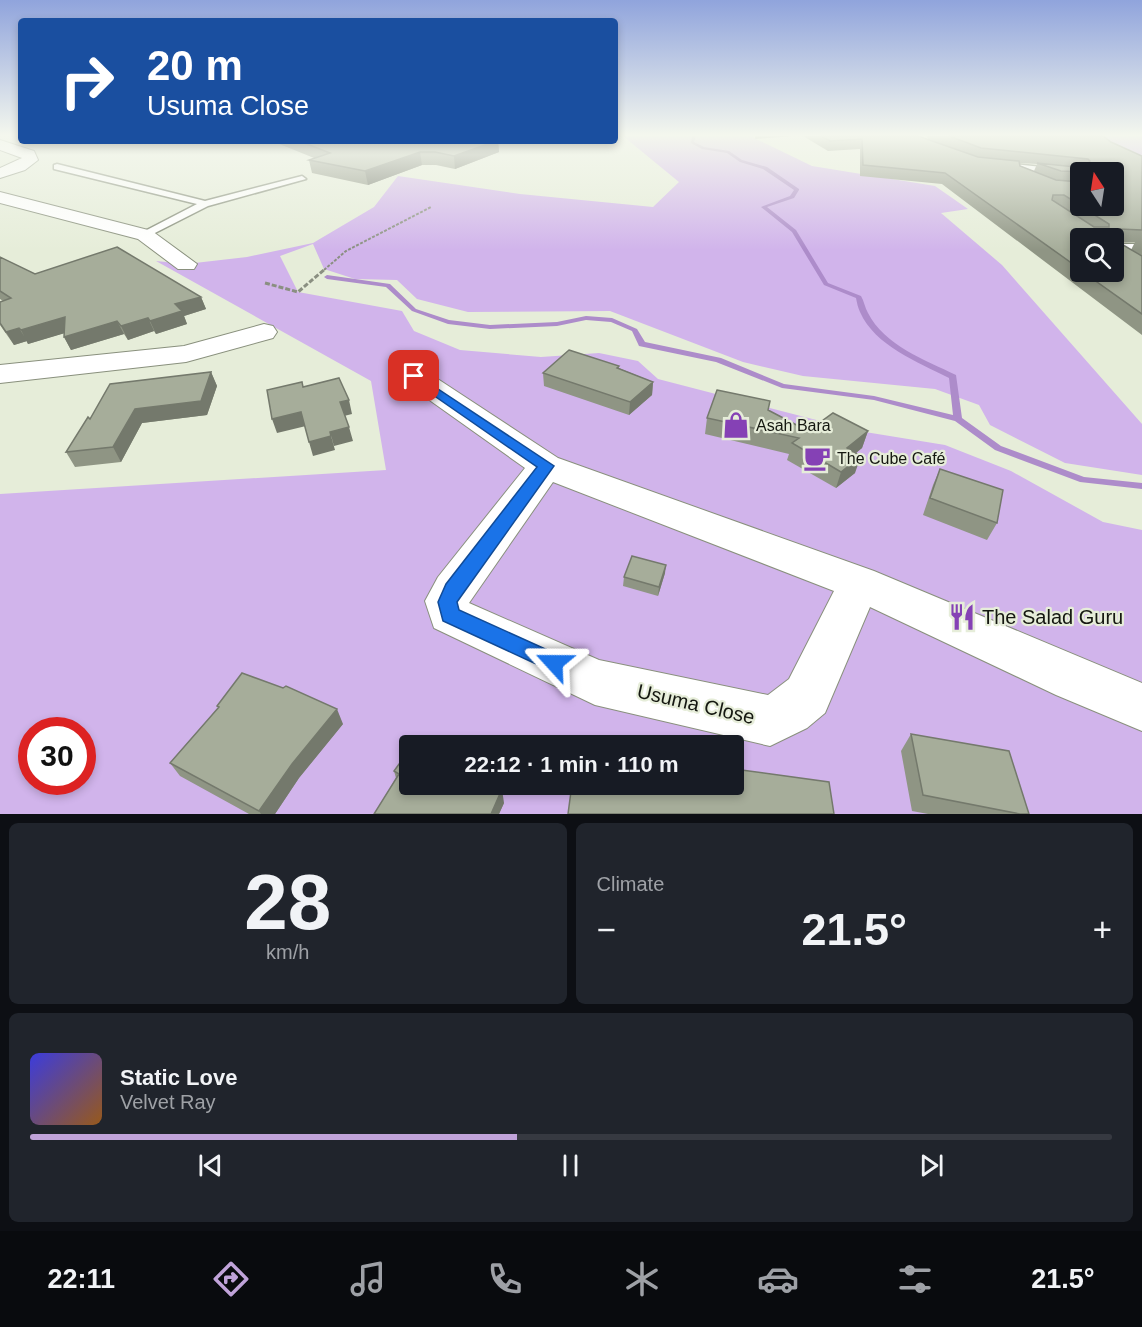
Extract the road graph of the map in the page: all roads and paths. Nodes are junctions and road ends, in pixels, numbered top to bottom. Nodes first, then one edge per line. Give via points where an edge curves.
1 (82, 174) edge
2 (1022, 174) edge
3 (302, 179) dead end
4 (1035, 179) edge
5 (0, 197) edge
6 (205, 204) junction
7 (431, 207) dead end
8 (145, 235) junction
9 (1124, 248) edge
10 (1142, 248) edge
11 (1124, 256) edge
12 (1132, 262) edge
13 (186, 264) dead end
14 (265, 283) dead end
15 (264, 332) dead end
16 (0, 374) edge
17 (414, 376) dead end
18 (546, 466) junction
19 (859, 583) junction
20 (1142, 707) edge

1 - 6 lane
2 - 4 lane
3 - 6 lane
5 - 8 street
6 - 8 lane
7 - 14 path via 346,251 298,292
8 - 13 street
9 - 10 lane
11 - 12 lane
15 - 16 street via 186,354
17 - 18 street
18 - 19 street
18 - 19 street, Usuma Close via 447,602 450,615 595,682 770,721 807,696
19 - 20 street

